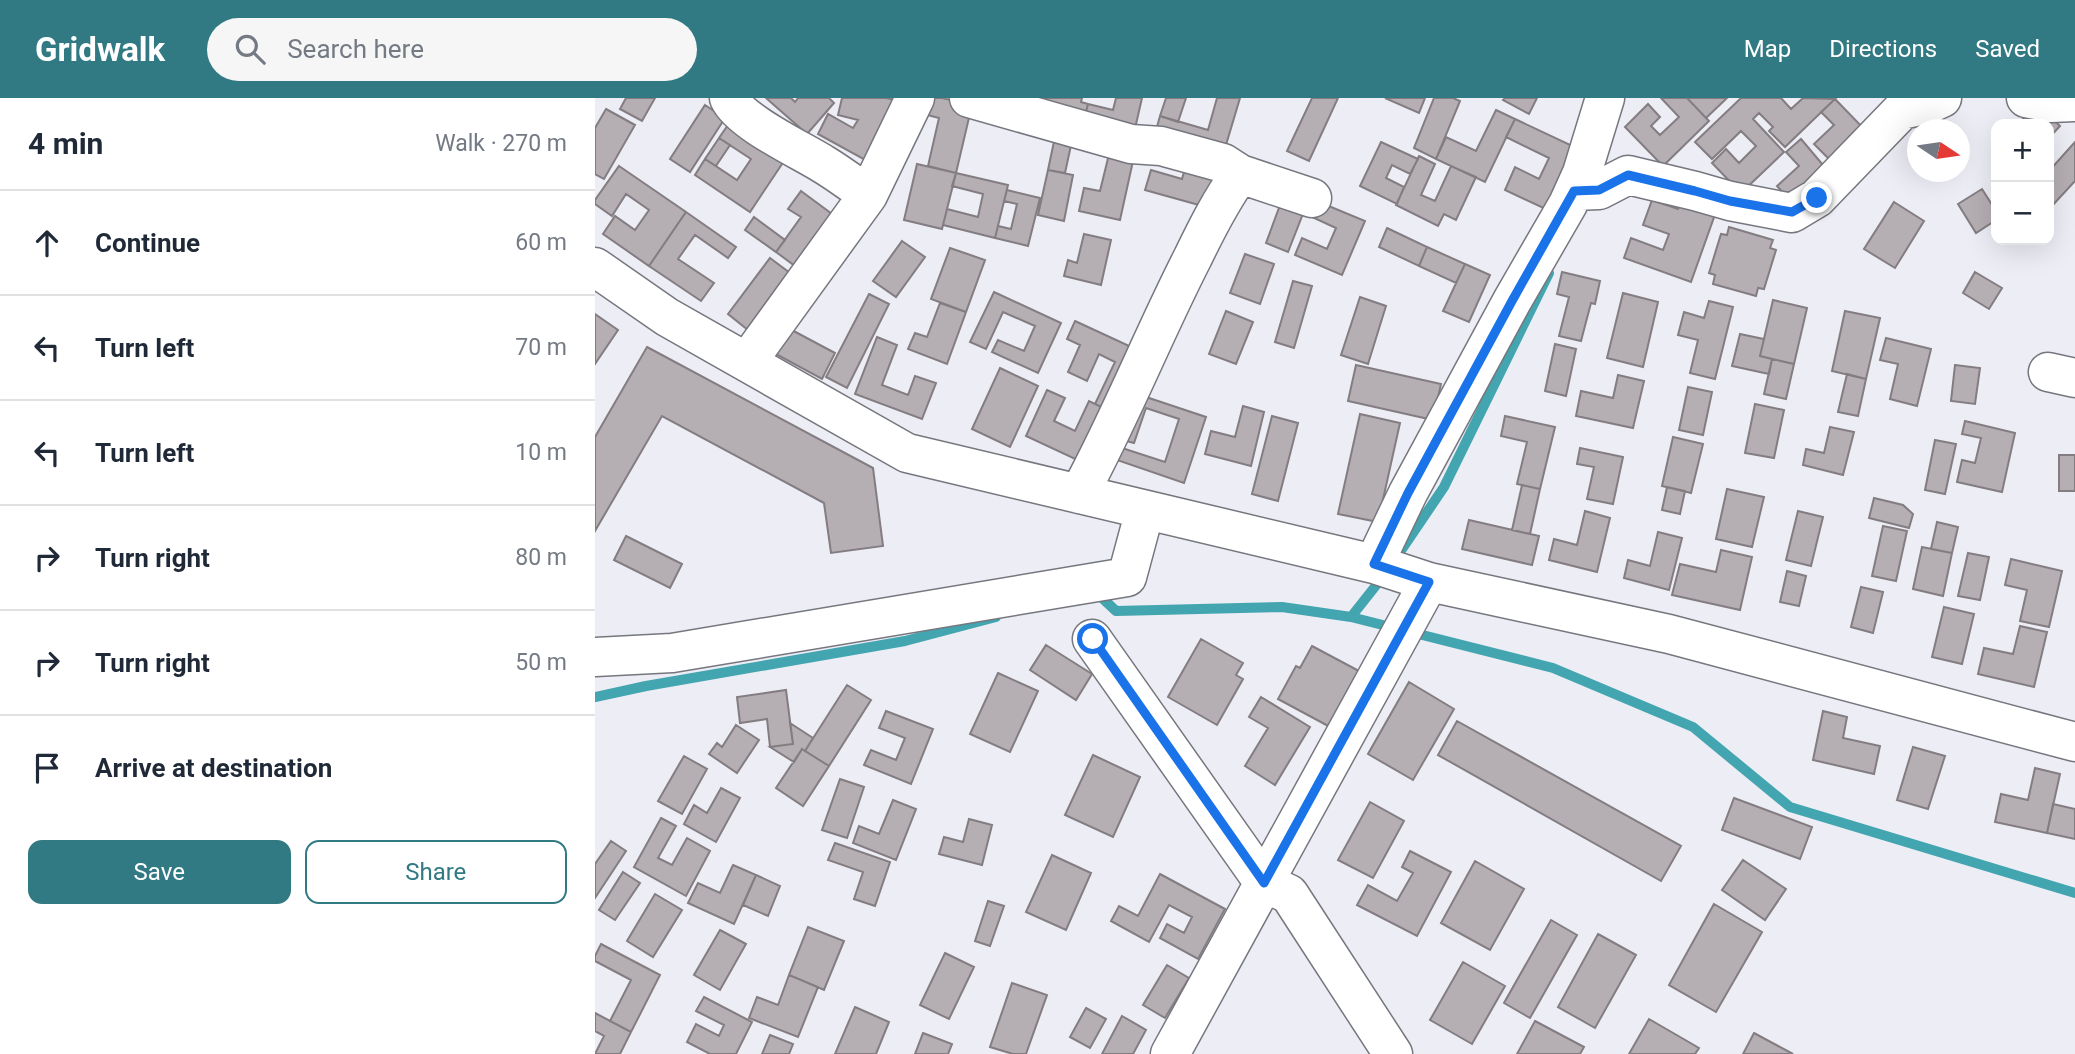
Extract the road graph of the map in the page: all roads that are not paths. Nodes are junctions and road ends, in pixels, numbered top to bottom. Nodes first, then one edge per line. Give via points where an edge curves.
1 (729, 98) edge
2 (915, 98) edge
3 (969, 98) edge
4 (1605, 98) edge
5 (1942, 98) edge
6 (2026, 98) edge
7 (2075, 102) edge
8 (1240, 174) junction
9 (1585, 191) junction
10 (868, 195) junction
11 (1312, 198) dead end
12 (595, 267) edge
13 (747, 362) junction
14 (1079, 494) junction
15 (1145, 510) junction
16 (1399, 579) junction
17 (1093, 639) dead end
18 (595, 657) edge
19 (2075, 742) edge
20 (1264, 883) junction
21 (1170, 1054) edge
22 (1393, 1054) edge

1 - 10 street via 751,121
2 - 10 street
3 - 8 street via 1131,144 1161,146 1223,163
4 - 9 street via 1590,147
5 - 9 street via 1902,110 1817,198 1792,212 1628,175
6 - 7 street
8 - 11 street
8 - 14 street via 1180,283
9 - 16 street via 1512,301 1408,493
10 - 13 street
12 - 13 street via 667,317
13 - 14 street via 907,453
14 - 15 street
15 - 16 street
15 - 18 street via 1127,576 672,653
16 - 19 street via 1669,634
16 - 20 street via 1391,650
17 - 20 street
20 - 21 street
20 - 22 street via 1289,894

